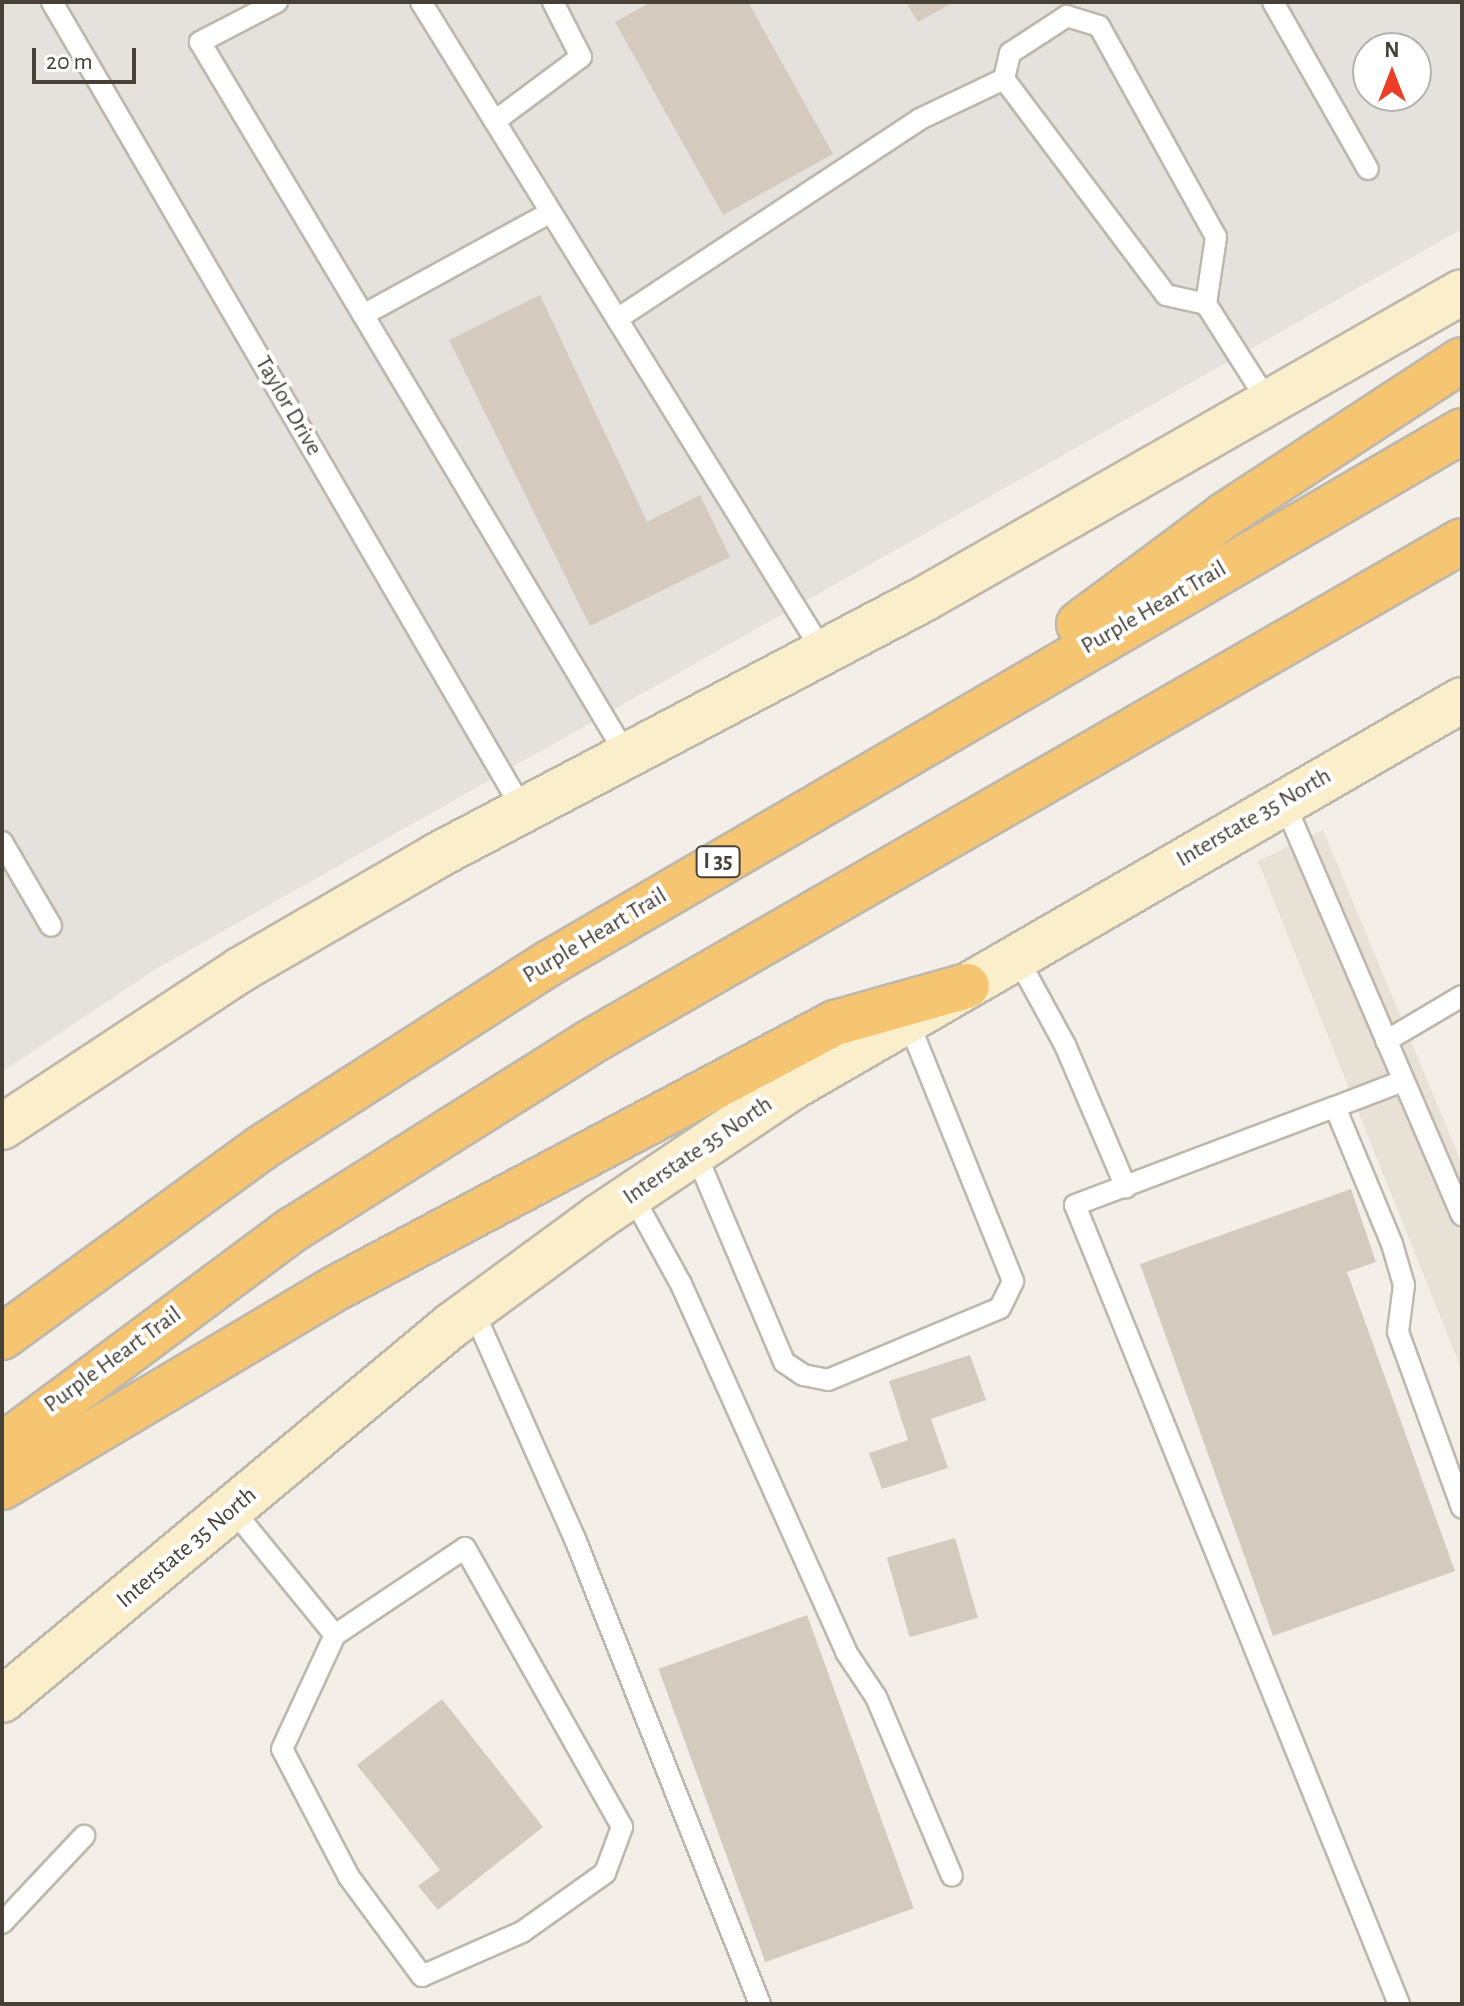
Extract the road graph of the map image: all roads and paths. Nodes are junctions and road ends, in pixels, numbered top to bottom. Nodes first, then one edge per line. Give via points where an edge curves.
1 (52, 2) edge
2 (277, 2) edge
3 (421, 2) edge
4 (553, 2) edge
5 (1273, 2) edge
6 (1004, 79) junction
7 (495, 121) junction
8 (1368, 169) dead end
9 (551, 212) junction
10 (1462, 292) edge
11 (1206, 304) junction
12 (363, 315) junction
13 (617, 319) junction
14 (1462, 360) edge
15 (1270, 405) junction
16 (1462, 431) edge
17 (1462, 541) edge
18 (823, 652) junction
19 (1462, 700) edge
20 (923, 741) junction
21 (627, 756) junction
22 (1283, 800) junction
23 (523, 810) junction
24 (2, 842) edge
25 (51, 926) dead end
26 (1017, 957) junction
27 (967, 986) junction
28 (1462, 996) edge
29 (908, 1021) junction
30 (1386, 1041) junction
31 (1403, 1081) junction
32 (1335, 1107) junction
33 (2, 1127) edge
34 (695, 1152) junction
35 (1126, 1187) junction
36 (632, 1195) junction
37 (1462, 1215) edge
38 (473, 1310) junction
39 (2, 1337) edge
40 (2, 1446) edge
41 (2, 1487) edge
42 (1462, 1508) edge
43 (233, 1510) junction
44 (335, 1635) junction
45 (2, 1700) edge
46 (84, 1836) dead end
47 (952, 1876) dead end
48 (2, 1923) edge
49 (760, 2004) edge
50 (1399, 2004) edge

1 - 23 lane, Taylor Drive
2 - 12 lane via 200,42
3 - 7 lane
4 - 7 lane via 581,57
5 - 8 lane
6 - 11 lane via 1166,295
6 - 11 lane via 1010,53 1067,16 1099,26 1216,237
6 - 13 lane via 920,119
7 - 9 lane
9 - 12 lane
9 - 13 lane
10 - 15 main road
11 - 15 lane
12 - 21 lane
13 - 18 lane
14 - 20 highway via 1225,515
15 - 18 main road
16 - 20 highway, Purple Heart Trail / I 35
17 - 40 highway, Purple Heart Trail via 587,1044 292,1230
18 - 21 main road
19 - 22 main road, Interstate 35 North
20 - 39 highway, Purple Heart Trail / I 35 via 389,1063
21 - 23 main road
22 - 26 main road, Interstate 35 North
22 - 30 lane
23 - 33 main road via 240,970
24 - 25 lane
26 - 27 main road, Interstate 35 North
26 - 35 lane via 1065,1045
27 - 29 main road, Interstate 35 North
27 - 41 highway via 835,1023 338,1287
28 - 30 lane
29 - 34 main road, Interstate 35 North
29 - 34 lane via 1013,1281 1000,1308 828,1380 803,1375 784,1362
30 - 31 lane
31 - 32 lane
31 - 37 lane
32 - 35 lane
32 - 42 lane via 1392,1244 1404,1285 1398,1332
34 - 36 main road, Interstate 35 North
35 - 50 lane via 1075,1205
36 - 38 main road, Interstate 35 North
36 - 47 lane via 681,1284 846,1652 876,1697
38 - 43 main road, Interstate 35 North
38 - 49 lane via 581,1553
43 - 44 lane
43 - 45 main road, Interstate 35 North
44 - 44 lane via 465,1548 622,1827 605,1873 522,1932 422,1976 349,1877 282,1749
46 - 48 lane

